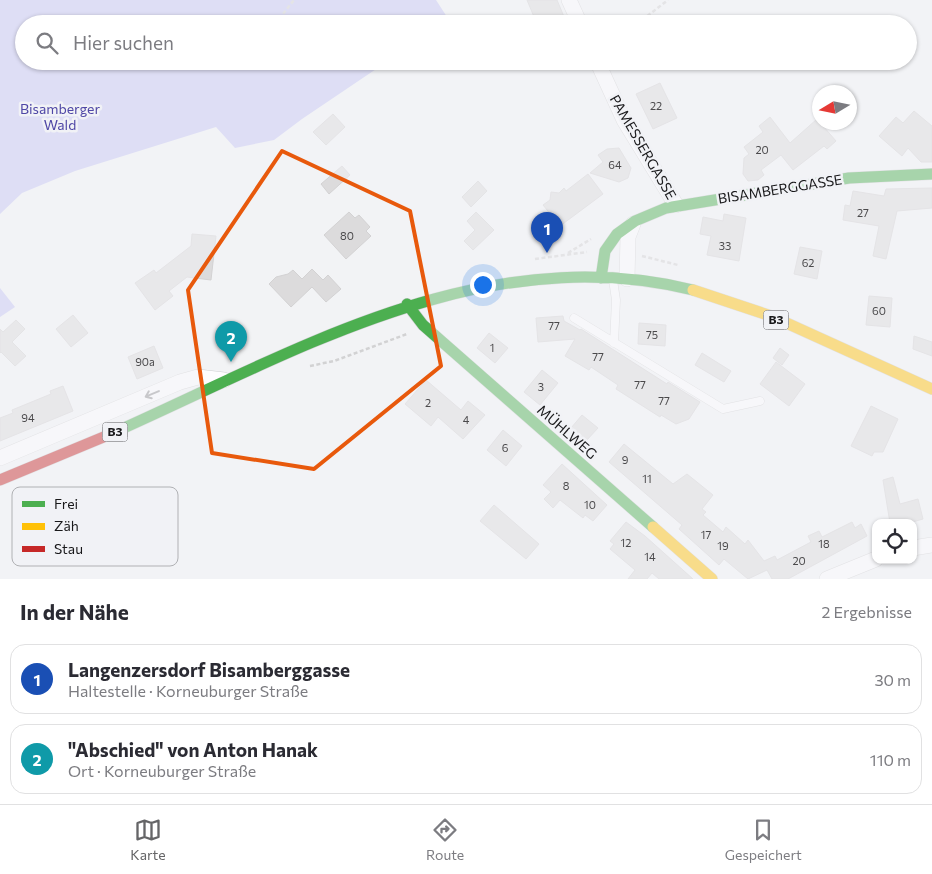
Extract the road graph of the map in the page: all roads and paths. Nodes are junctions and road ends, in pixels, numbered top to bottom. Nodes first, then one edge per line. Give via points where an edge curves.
1 (294, 0) edge
2 (570, 0) edge
3 (668, 0) edge
4 (282, 15) edge
5 (576, 15) edge
6 (649, 15) edge
7 (601, 70) edge
8 (932, 174) edge
9 (676, 205) junction
10 (633, 224) junction
11 (613, 279) junction
12 (407, 304) junction
13 (574, 318) dead end
14 (392, 334) dead end
15 (393, 339) dead end
16 (614, 343) junction
17 (228, 381) junction
18 (932, 388) edge
19 (760, 400) dead end
20 (0, 458) edge
21 (0, 480) edge
22 (932, 545) edge
23 (917, 547) edge
24 (872, 561) edge
25 (712, 579) edge
26 (827, 579) edge

1 - 4 path
2 - 5 street
3 - 6 path
7 - 9 street, PAMESSERGASSE via 629,128
8 - 9 main road, BISAMBERGGASSE via 849,178
9 - 10 main road, BISAMBERGGASSE via 658,210
10 - 11 street
10 - 11 main road, BISAMBERGGASSE via 624,229 605,252
11 - 12 main road, B3 via 549,279 486,285
11 - 16 lane via 616,300
11 - 18 main road, B3 via 674,285 732,303
12 - 17 main road, B3 via 326,336
12 - 25 main road, MÜHLWEG via 423,325
13 - 16 lane
14 - 15 path
16 - 19 lane via 723,409
17 -> 20 street via 198,377 180,382
17 - 21 main road, B3
22 - 23 street
24 - 26 street

